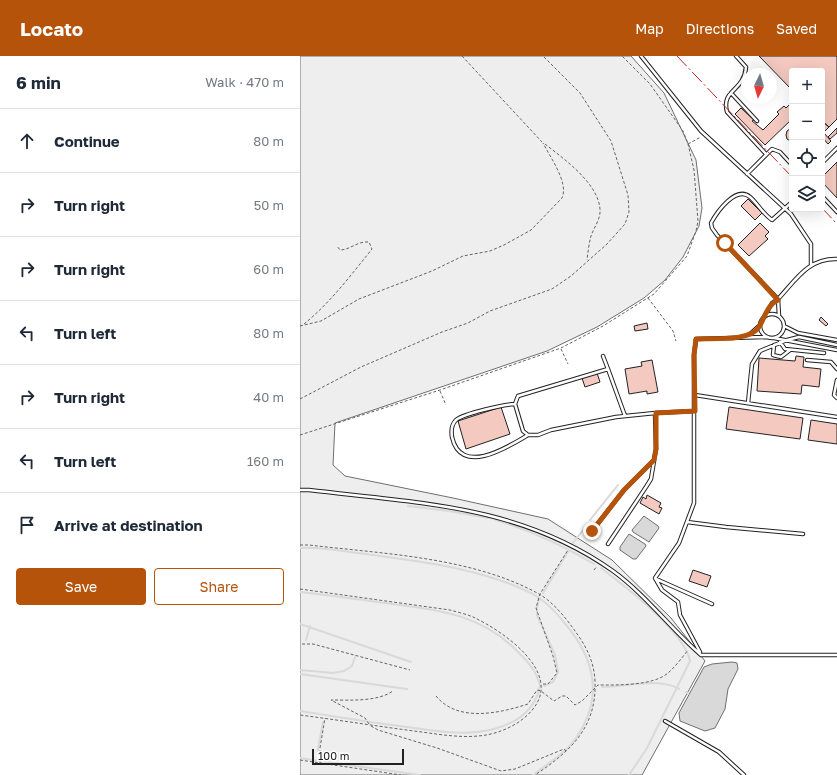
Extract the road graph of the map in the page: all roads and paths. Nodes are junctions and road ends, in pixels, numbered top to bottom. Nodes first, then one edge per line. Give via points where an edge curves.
1 (462, 56) edge
2 (543, 56) edge
3 (622, 56) edge
4 (642, 56) edge
5 (736, 56) edge
6 (731, 94) junction
7 (757, 121) dead end
8 (705, 136) junction
9 (543, 143) junction
10 (688, 144) junction
11 (837, 148) edge
12 (766, 154) junction
13 (825, 160) edge
14 (789, 162) edge
15 (747, 174) junction
16 (825, 199) edge
17 (789, 205) edge
18 (785, 209) junction
19 (837, 212) edge
20 (337, 246) dead end
21 (837, 259) edge
22 (586, 262) junction
23 (811, 264) junction
24 (648, 298) junction
25 (778, 300) junction
26 (765, 316) junction
27 (779, 316) junction
28 (301, 326) edge
29 (760, 326) junction
30 (784, 326) junction
31 (748, 336) junction
32 (767, 337) junction
33 (771, 338) junction
34 (787, 340) junction
35 (837, 340) edge
36 (676, 341) dead end
37 (780, 342) junction
38 (774, 345) junction
39 (837, 345) edge
40 (561, 348) junction
41 (790, 350) junction
42 (837, 350) edge
43 (824, 353) dead end
44 (603, 356) dead end
45 (807, 360) dead end
46 (568, 364) dead end
47 (608, 369) junction
48 (837, 369) edge
49 (837, 380) edge
50 (440, 390) junction
51 (695, 395) junction
52 (837, 398) edge
53 (300, 400) edge
54 (748, 403) junction
55 (515, 404) junction
56 (446, 405) dead end
57 (695, 411) junction
58 (656, 413) junction
59 (625, 416) junction
60 (837, 417) edge
61 (300, 435) edge
62 (528, 435) junction
63 (654, 460) junction
64 (300, 490) edge
65 (687, 522) junction
66 (592, 531) dead end
67 (803, 534) dead end
68 (608, 544) dead end
69 (300, 545) edge
70 (571, 546) junction
71 (655, 578) junction
72 (300, 589) edge
73 (540, 594) junction
74 (712, 604) dead end
75 (302, 644) dead end
76 (691, 647) junction
77 (700, 655) junction
78 (837, 655) edge
79 (410, 670) dead end
80 (542, 684) junction
81 (595, 688) junction
82 (540, 690) junction
83 (393, 691) dead end
84 (436, 696) dead end
85 (300, 715) edge
86 (325, 718) junction
87 (666, 721) dead end
88 (370, 725) junction
89 (566, 751) junction
90 (300, 760) edge
91 (320, 763) junction
92 (402, 775) edge
93 (535, 775) edge
94 (744, 775) edge

1 - 9 path
2 - 22 path via 580,93 598,118 611,142 628,195 629,212 625,224
3 - 10 path via 650,84 683,131
4 - 8 lane
5 - 6 lane via 746,67 746,75
6 - 7 lane
6 - 12 lane via 726,99 727,112
8 - 10 path
8 - 15 lane
9 - 22 path via 577,170 597,199 599,215
9 - 28 path via 563,182 565,192 531,230 490,250 463,256 432,271 359,299 320,321
10 - 24 path via 697,198 696,231 687,256
11 - 13 lane
12 - 14 lane via 772,149 780,152
12 - 15 lane
15 - 18 lane
16 - 19 lane
17 - 18 lane
18 - 23 lane via 812,244
18 - 25 lane via 772,220 749,196 735,194 715,215 711,223 717,236
20 - 28 path via 340,250 345,250 361,242 369,242 372,249 318,313
21 - 23 lane
22 - 53 path via 552,290 490,311 468,323 361,367
23 - 25 lane
24 - 36 path via 672,330
24 - 40 path
25 - 26 lane via 772,303
25 - 27 lane
26 - 27 lane
26 - 29 lane
27 - 30 lane
29 - 31 lane
29 - 32 lane
30 - 33 lane via 779,336
30 - 35 lane via 798,333
31 - 32 lane
31 - 51 lane via 696,339
32 - 33 lane
33 - 34 lane
34 - 37 lane
34 - 39 lane via 799,337
34 - 42 lane
37 - 38 lane
37 - 41 lane via 785,349
38 - 41 lane via 773,354 777,356 781,357
38 - 54 lane via 760,352 752,364
40 - 46 path
40 - 50 path
41 - 43 lane
44 - 47 lane
45 - 48 lane via 830,362
47 - 55 lane via 524,393 518,396
47 - 59 lane
49 - 52 lane via 834,395
50 - 56 path
50 - 61 path
51 - 54 lane
51 - 57 lane
54 - 60 lane
55 - 62 lane via 523,431
55 - 62 lane via 499,406 458,419 452,424 455,445 466,456 482,456 500,451
57 - 58 lane
57 - 65 lane via 694,503
58 - 59 lane
58 - 63 lane
59 - 62 lane
63 - 66 lane via 624,490
63 - 68 lane via 651,479
64 - 70 lane via 473,511 531,528
65 - 67 lane
65 - 71 lane via 679,543
69 - 73 path via 402,556 461,566
70 - 73 path
70 - 76 lane via 600,563 638,592
71 - 74 lane
71 - 77 lane via 662,590 678,602 680,615
72 - 80 path via 450,610 471,616 504,635 515,645 535,667
73 - 80 path via 536,608 557,674 548,684
73 - 81 path via 587,647 595,674
75 - 79 path via 313,644
76 - 77 lane
76 - 81 path via 667,674 657,679 598,685
77 - 78 lane
80 - 82 path
81 - 82 path via 575,705 566,696 554,701
81 - 89 path via 593,709 587,726
82 - 84 path via 537,690 528,704 486,713 456,710 445,705
82 - 88 path via 539,701 528,714 508,728 485,735 457,736
83 - 88 path via 388,695 331,700 365,718
85 - 86 path
86 - 88 path
86 - 91 path
87 - 94 lane via 719,752
88 - 89 path via 378,730 501,771 515,769
89 - 93 path
90 - 91 path
91 - 92 path

